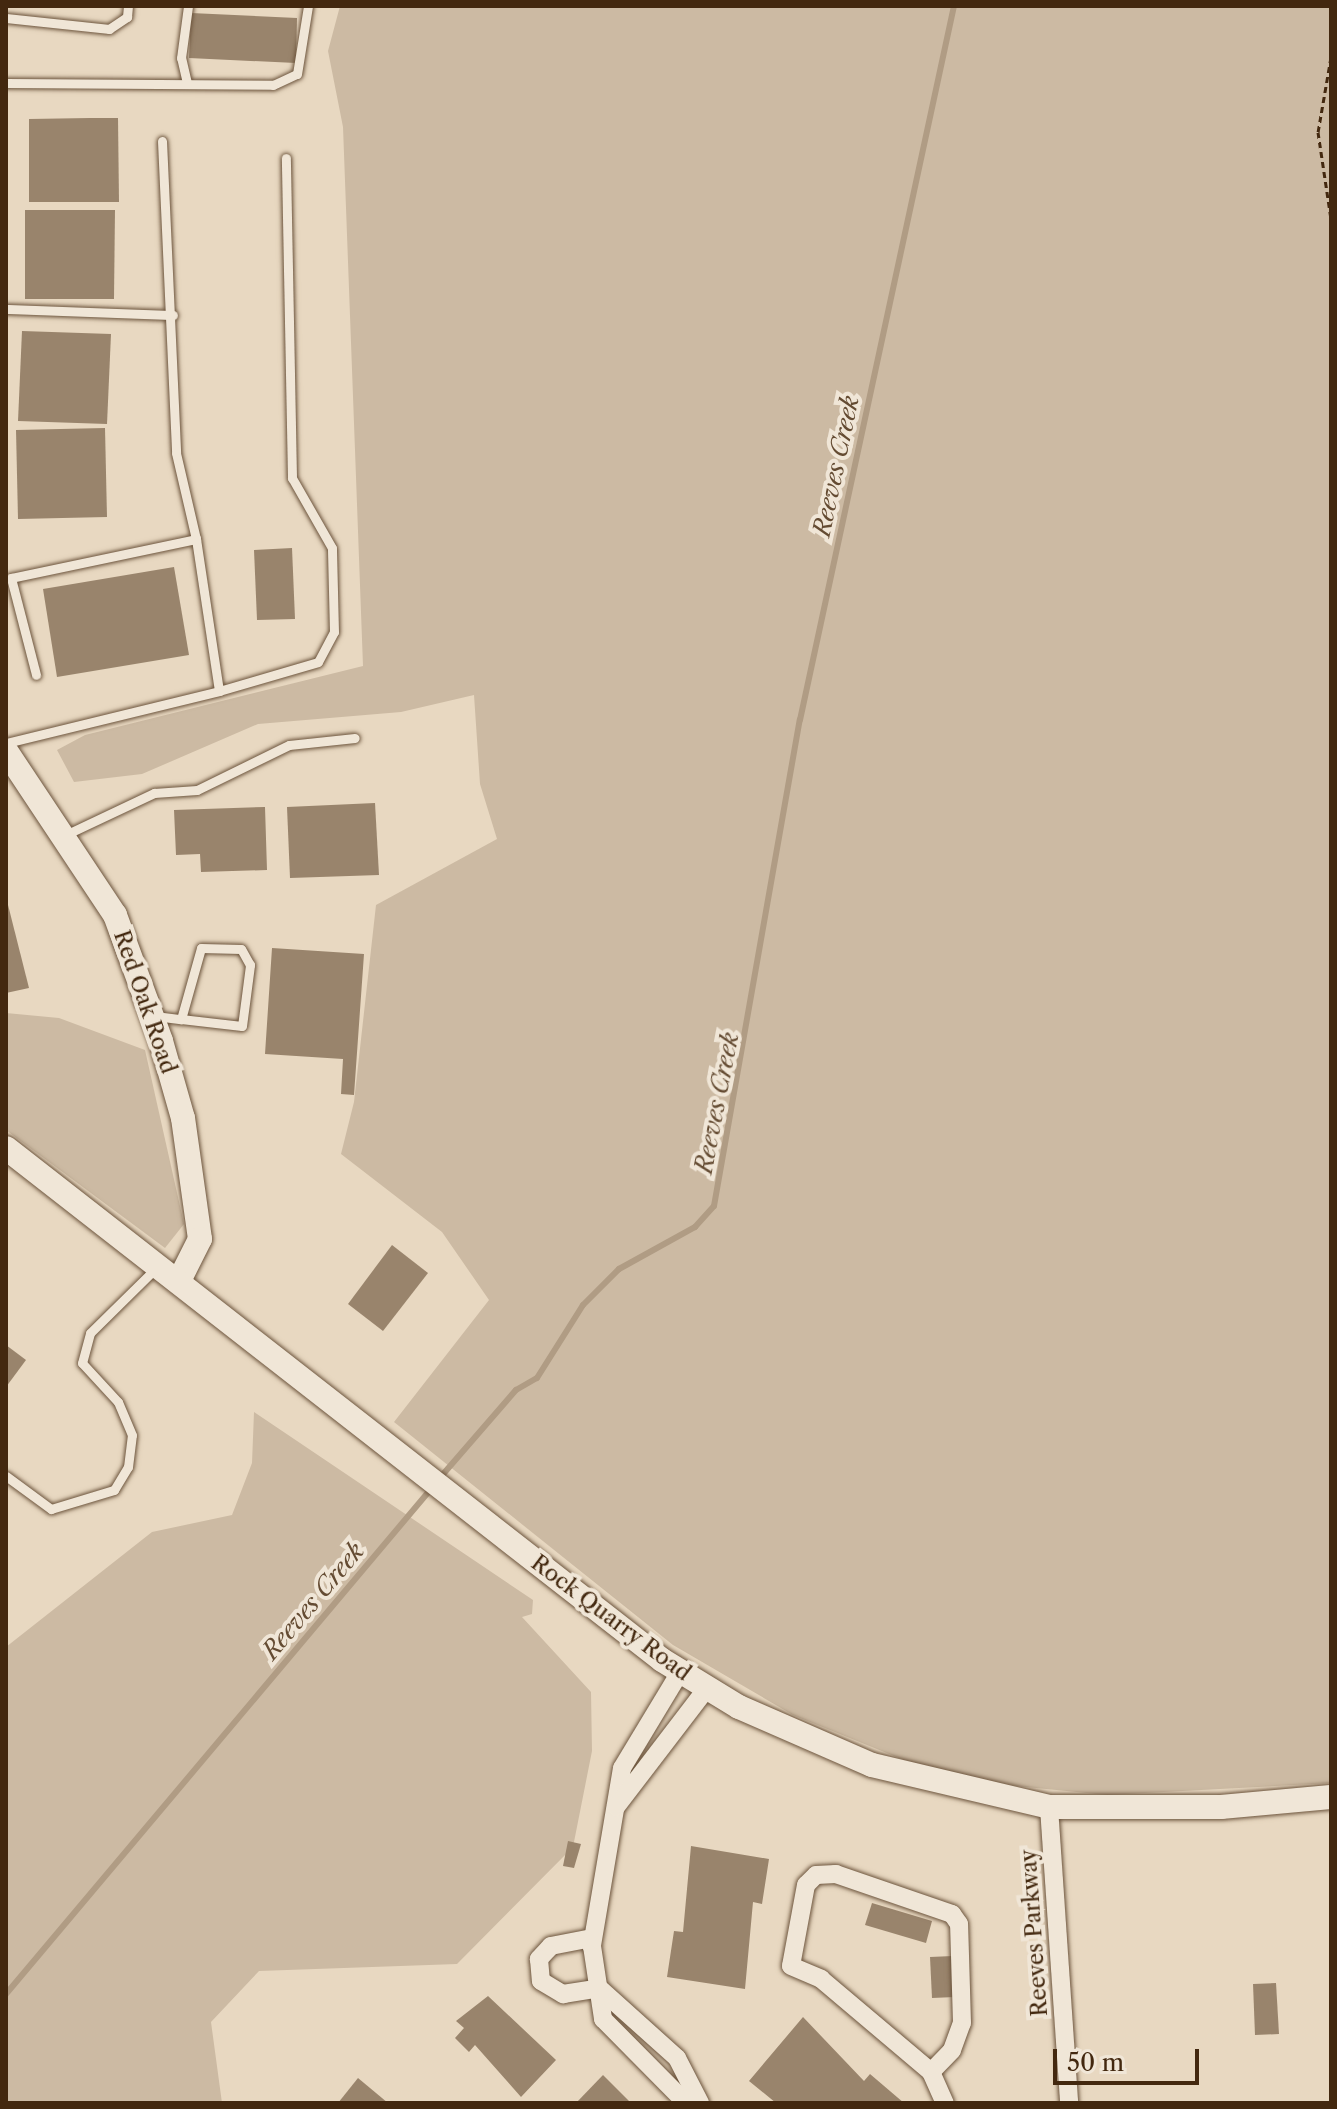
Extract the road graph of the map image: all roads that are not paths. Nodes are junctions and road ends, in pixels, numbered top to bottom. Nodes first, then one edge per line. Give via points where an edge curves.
1 (128, 6) edge
2 (188, 6) edge
3 (308, 6) edge
4 (6, 18) edge
5 (6, 83) edge
6 (187, 83) junction
7 (162, 141) dead end
8 (286, 158) dead end
9 (6, 309) edge
10 (173, 315) junction
11 (196, 539) junction
12 (8, 576) edge
13 (36, 675) dead end
14 (219, 691) junction
15 (355, 738) dead end
16 (6, 743) edge
17 (6, 751) edge
18 (63, 836) junction
19 (152, 1015) junction
20 (181, 1019) junction
21 (6, 1148) edge
22 (161, 1264) junction
23 (180, 1279) junction
24 (6, 1476) edge
25 (680, 1672) junction
26 (707, 1688) junction
27 (1331, 1797) edge
28 (616, 1807) junction
29 (1049, 1807) junction
30 (592, 1938) junction
31 (599, 1988) junction
32 (931, 2072) junction
33 (686, 2103) edge
34 (700, 2103) edge
35 (945, 2103) edge
36 (1069, 2103) edge

1 - 4 lane via 127,17 109,29
2 - 6 lane via 181,58
3 - 6 lane via 297,74 273,85
5 - 6 lane
7 - 10 lane
8 - 14 lane via 292,478 332,548 334,632 318,662
9 - 10 lane
10 - 11 lane via 176,453
11 - 12 lane
11 - 14 lane
12 - 13 lane
14 - 16 lane
15 - 18 lane via 289,745 197,790 154,793
17 - 18 street, Red Oak Road
18 - 19 street, Red Oak Road via 115,915
19 - 20 lane
19 - 23 street, Red Oak Road via 195,1184 200,1239
20 - 20 lane via 242,1026 250,965 241,949 201,948
21 - 22 street, Rock Quarry Road
22 - 23 street, Rock Quarry Road
22 - 24 lane via 90,1333 82,1363 118,1402 132,1435 128,1467 114,1490 51,1509
23 - 25 street, Rock Quarry Road
25 - 26 street, Rock Quarry Road
25 - 28 street via 627,1756
26 - 28 street
26 - 29 street, Rock Quarry Road via 872,1765
27 - 29 street, Rock Quarry Road via 1221,1807
28 - 30 street
29 - 36 street, Reeves Parkway
30 - 31 street
30 - 31 street via 551,1946 538,1972 555,1993
31 - 33 street via 608,2027
31 - 34 street via 677,2058
32 - 32 street via 821,1979 791,1966 806,1885 816,1875 836,1874 952,1914 959,1924 962,2023 952,2050
32 - 35 street

